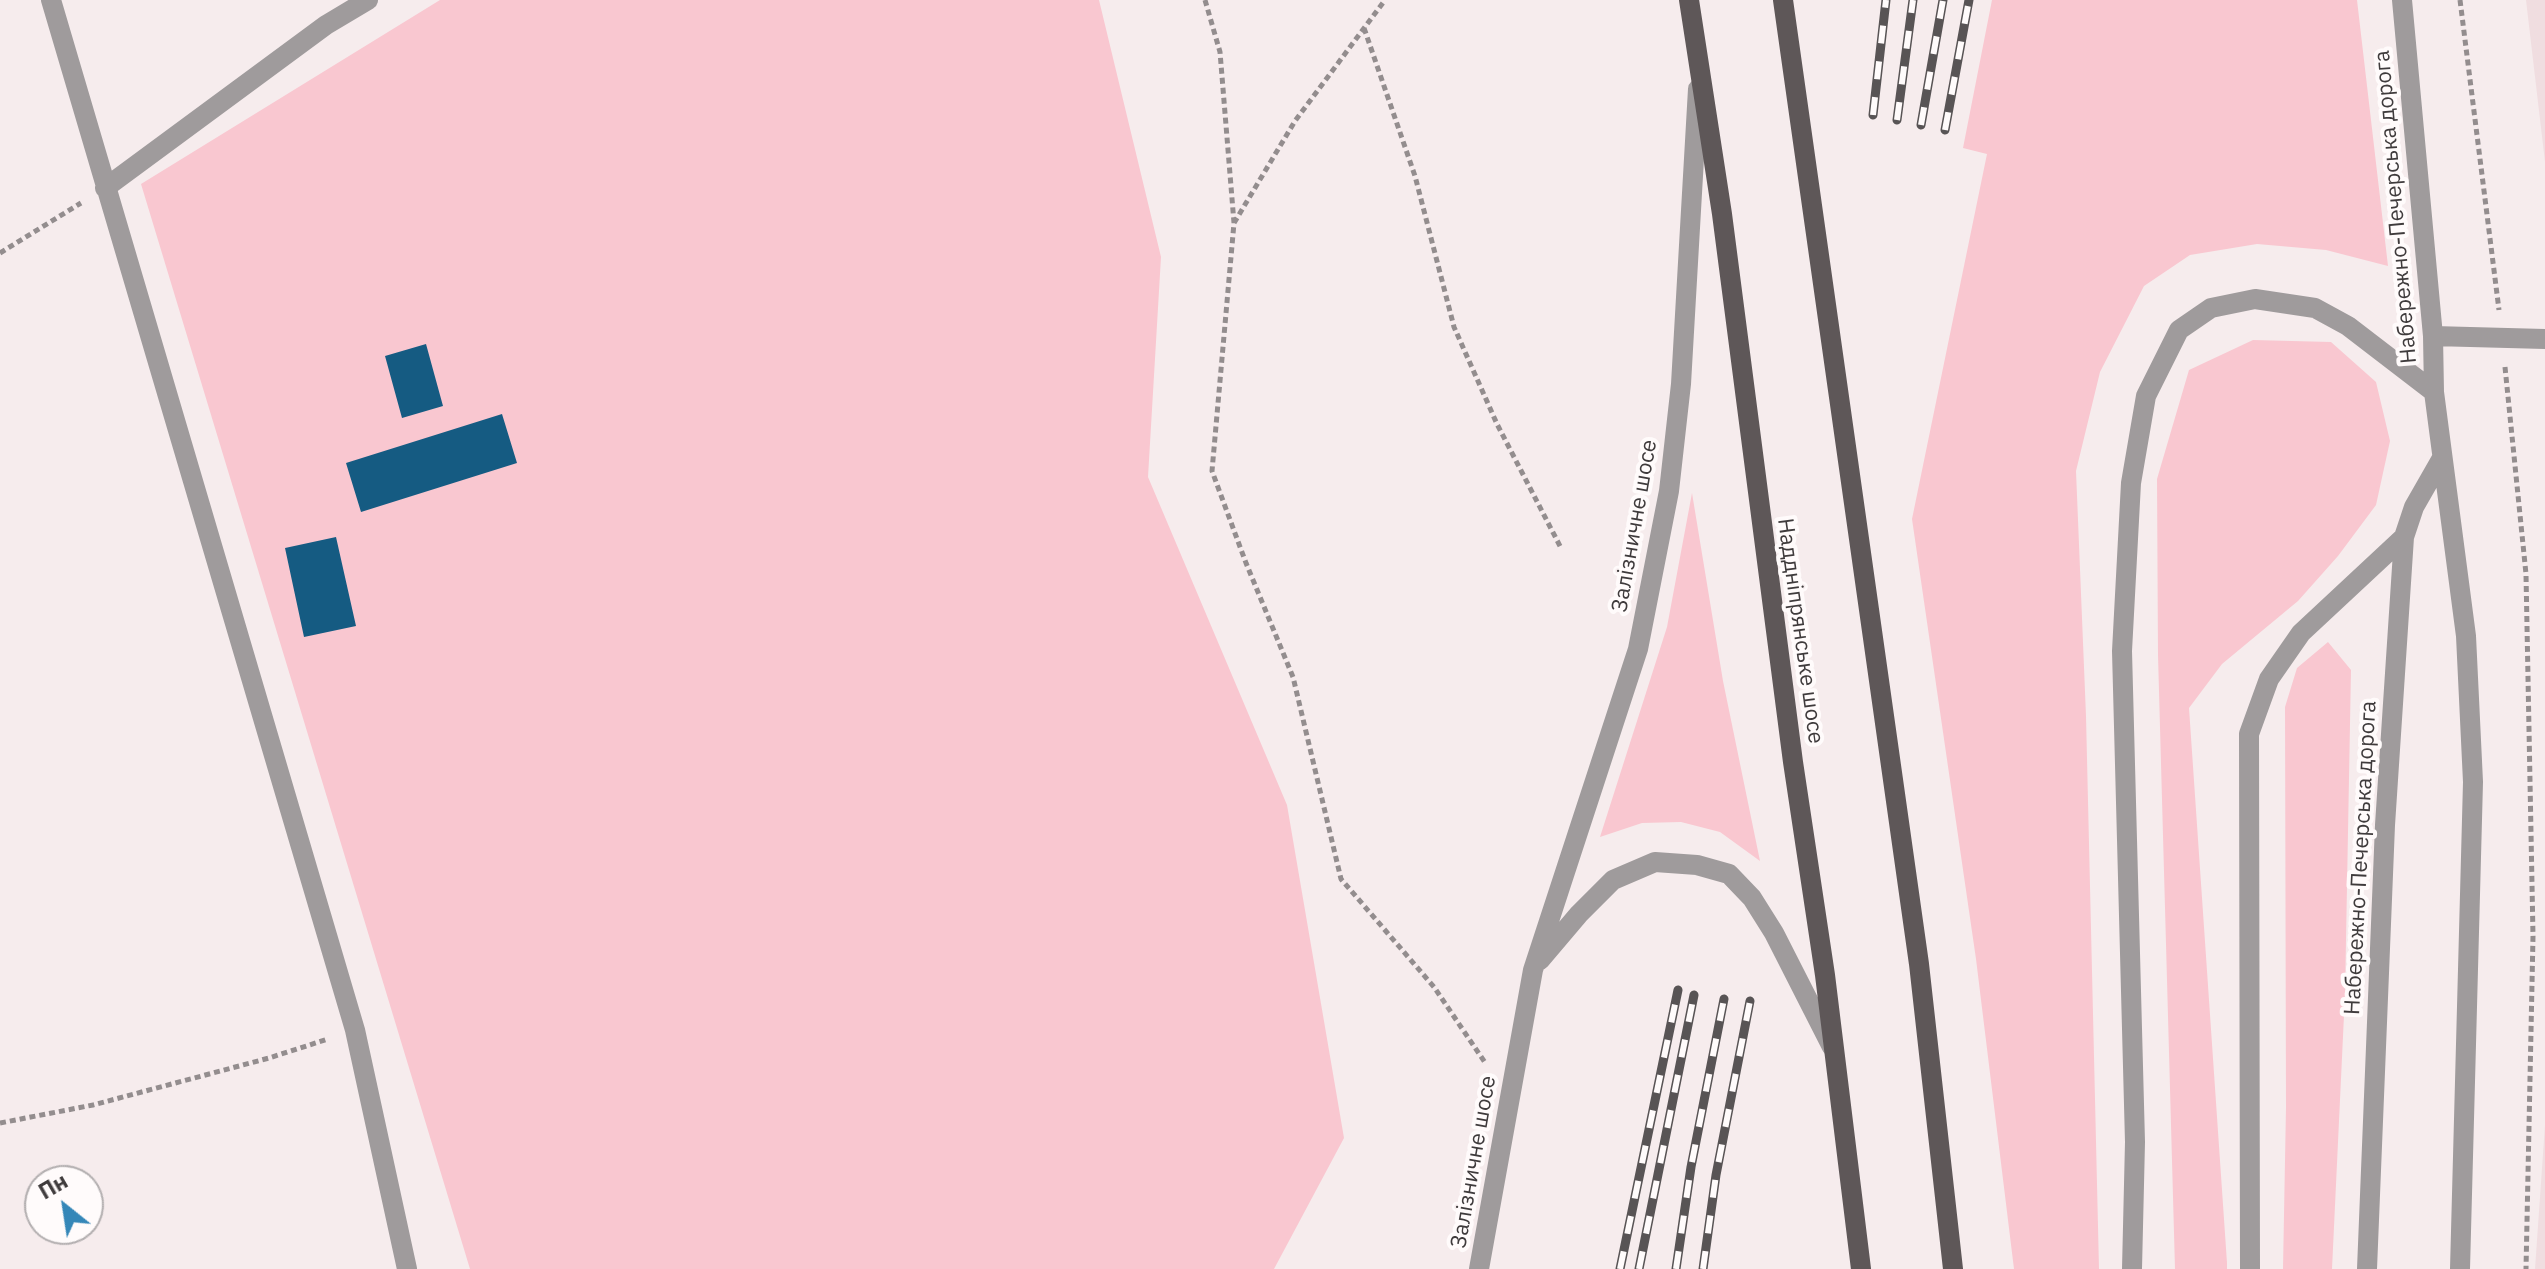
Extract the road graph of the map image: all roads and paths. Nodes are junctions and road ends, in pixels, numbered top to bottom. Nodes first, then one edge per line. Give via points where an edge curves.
1 (51, 0) edge
2 (368, 0) edge
3 (1205, 0) edge
4 (1385, 0) edge
5 (1689, 0) edge
6 (1783, 0) edge
7 (2402, 0) edge
8 (2460, 0) edge
9 (1364, 28) junction
10 (1699, 73) junction
11 (105, 188) junction
12 (1234, 223) junction
13 (0, 253) edge
14 (2433, 336) junction
15 (2502, 338) junction
16 (2545, 339) edge
17 (2434, 392) junction
18 (2442, 458) junction
19 (2404, 537) junction
20 (1561, 548) dead end
21 (1533, 970) junction
22 (355, 1030) junction
23 (1835, 1051) junction
24 (1493, 1075) dead end
25 (0, 1123) edge
26 (407, 1269) edge
27 (1479, 1269) edge
28 (1861, 1269) edge
29 (1953, 1269) edge
30 (2132, 1269) edge
31 (2250, 1269) edge
32 (2367, 1269) edge
33 (2460, 1269) edge
34 (2526, 1269) edge

1 - 11 street
2 - 11 street via 326,25
3 - 12 path via 1220,52
4 - 9 path
5 - 10 main road, Наддніпрянське шосе
6 - 29 main road via 1919,964
7 - 14 street, Набережно-Печерська дорога
8 - 15 path
9 - 12 path via 1295,121
9 - 20 path via 1415,176 1454,327
10 - 21 street, Залізничне шосе via 1681,384 1669,491 1638,649
10 - 23 main road, Наддніпрянське шосе
11 - 13 path
11 - 22 street
12 - 24 path via 1212,471 1293,677 1341,879 1434,987
14 - 15 street
14 - 17 street, Набережно-Печерська дорога
15 - 16 street
15 - 34 path via 2526,574 2533,936
17 - 18 street, Набережно-Печерська дорога
17 - 30 street via 2348,326 2315,308 2255,299 2211,308 2179,330 2146,396 2131,483 2122,651 2135,1142
18 - 19 street, Набережно-Печерська дорога
18 - 33 street, Набережно-Печерська дорога via 2466,636 2473,782
19 - 31 street via 2301,633 2269,679 2249,734
19 - 32 street, Набережно-Печерська дорога via 2385,825
21 - 23 street, Залізничне шосе via 1613,880 1655,862 1697,865 1729,874 1752,898
21 - 27 street, Залізничне шосе
22 - 25 path via 108,1101
22 - 26 street
23 - 28 main road, Наддніпрянське шосе

